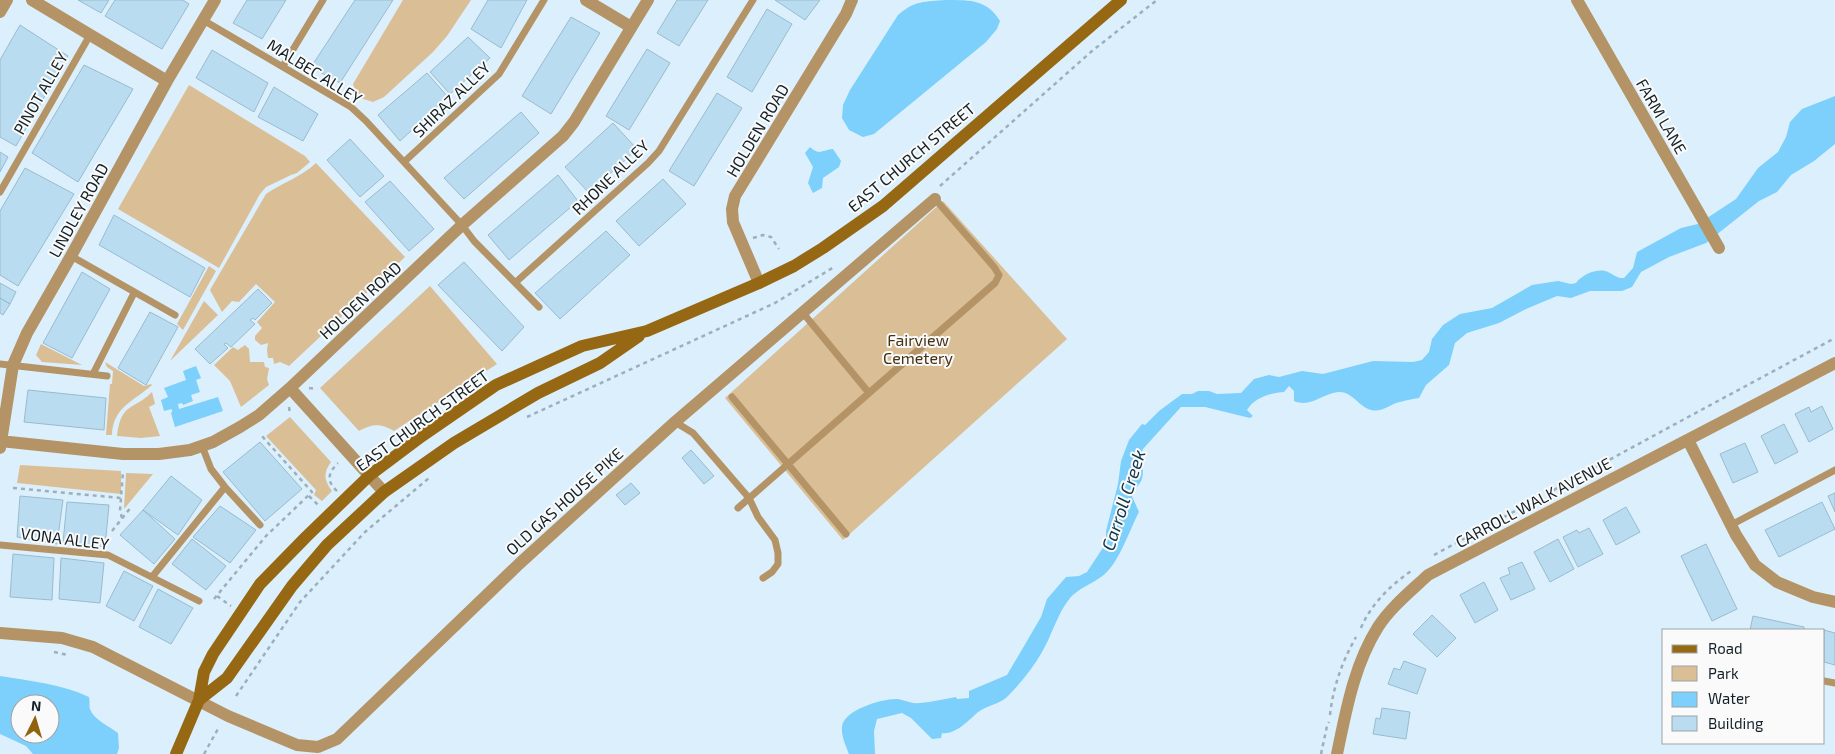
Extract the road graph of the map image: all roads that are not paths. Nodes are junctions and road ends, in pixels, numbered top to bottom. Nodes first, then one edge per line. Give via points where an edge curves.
1 (7, 0) edge
2 (32, 0) edge
3 (323, 0) edge
4 (544, 0) edge
5 (586, 0) edge
6 (648, 0) edge
7 (753, 0) edge
8 (852, 0) edge
9 (1120, 0) edge
10 (1577, 0) edge
11 (211, 1) edge
12 (0, 12) edge
13 (204, 20) junction
14 (631, 28) junction
15 (90, 35) junction
16 (283, 66) junction
17 (167, 80) junction
18 (404, 162) junction
19 (0, 192) edge
20 (936, 194) joint
21 (462, 225) junction
22 (1719, 248) dead end
23 (71, 256) junction
24 (516, 282) junction
25 (759, 283) junction
26 (134, 293) junction
27 (539, 307) dead end
28 (803, 313) junction
29 (175, 315) dead end
30 (646, 331) junction
31 (1835, 363) edge
32 (6, 365) edge
33 (92, 374) junction
34 (107, 376) dead end
35 (290, 388) junction
36 (869, 393) junction
37 (732, 397) dead end
38 (675, 422) junction
39 (1688, 440) junction
40 (0, 443) edge
41 (202, 446) junction
42 (788, 464) junction
43 (1835, 470) edge
44 (370, 476) junction
45 (225, 487) junction
46 (384, 492) junction
47 (749, 498) junction
48 (738, 508) dead end
49 (260, 525) dead end
50 (1732, 525) junction
51 (846, 534) dead end
52 (0, 545) edge
53 (152, 577) junction
54 (763, 578) dead end
55 (199, 601) dead end
56 (1835, 602) edge
57 (0, 633) edge
58 (199, 700) junction
59 (176, 754) edge
60 (1337, 754) edge

1 - 12 street
2 - 15 street
3 - 16 lane
4 - 18 lane, SHIRAZ ALLEY via 499,74
5 - 14 street
6 - 14 street, HOLDEN ROAD
7 - 24 lane, RHONE ALLEY via 659,151
8 - 25 street, HOLDEN ROAD via 735,196 733,222
9 - 25 main road, EAST CHURCH STREET via 883,206 823,248
10 - 22 street, FARM LANE
11 - 13 street, LINDLEY ROAD
13 - 16 lane, MALBEC ALLEY
13 - 17 street, LINDLEY ROAD
14 - 21 street, HOLDEN ROAD via 563,136
15 - 17 street
15 - 19 lane, PINOT ALLEY
16 - 18 lane, MALBEC ALLEY via 351,108
17 - 23 street, LINDLEY ROAD
18 - 21 lane, MALBEC ALLEY
20 - 28 street, OLD GAS HOUSE PIKE
20 - 36 lane via 999,275 995,283
21 - 24 lane
21 - 35 street, HOLDEN ROAD
23 - 26 lane
23 - 32 street, LINDLEY ROAD
24 - 27 lane
25 - 30 main road, EAST CHURCH STREET
26 - 29 lane
26 - 33 lane
28 - 36 lane
28 - 38 street, OLD GAS HOUSE PIKE
30 - 44 main road, EAST CHURCH STREET via 582,346 496,385
30 - 46 main road, EAST CHURCH STREET via 600,363 538,393 454,443
31 - 39 street, CARROLL WALK AVENUE
32 - 33 lane
32 - 40 street, LINDLEY ROAD
33 - 34 lane
35 - 41 street, HOLDEN ROAD via 259,415
35 - 44 street
36 - 42 lane
37 - 42 lane
38 - 47 lane via 693,433
38 - 58 street, OLD GAS HOUSE PIKE via 518,564 337,738 318,747 297,745
39 - 50 street
39 - 60 street, CARROLL WALK AVENUE via 1428,575 1378,627 1347,702
40 - 41 street, HOLDEN ROAD via 123,454 159,454
41 - 45 lane via 211,468
42 - 47 lane
42 - 51 lane
43 - 50 lane
44 - 46 street
44 - 58 main road, EAST CHURCH STREET via 260,584 213,654 204,672
45 - 49 lane
45 - 53 lane
46 - 58 main road, EAST CHURCH STREET via 327,545 292,586 227,678
47 - 48 lane
47 - 54 lane via 775,540 778,552 778,564
50 - 56 street via 1755,565 1776,582
52 - 53 lane, VONA ALLEY via 108,554
53 - 55 lane, VONA ALLEY
57 - 58 street, OLD GAS HOUSE PIKE via 79,642 114,656
58 - 59 main road, EAST CHURCH STREET

